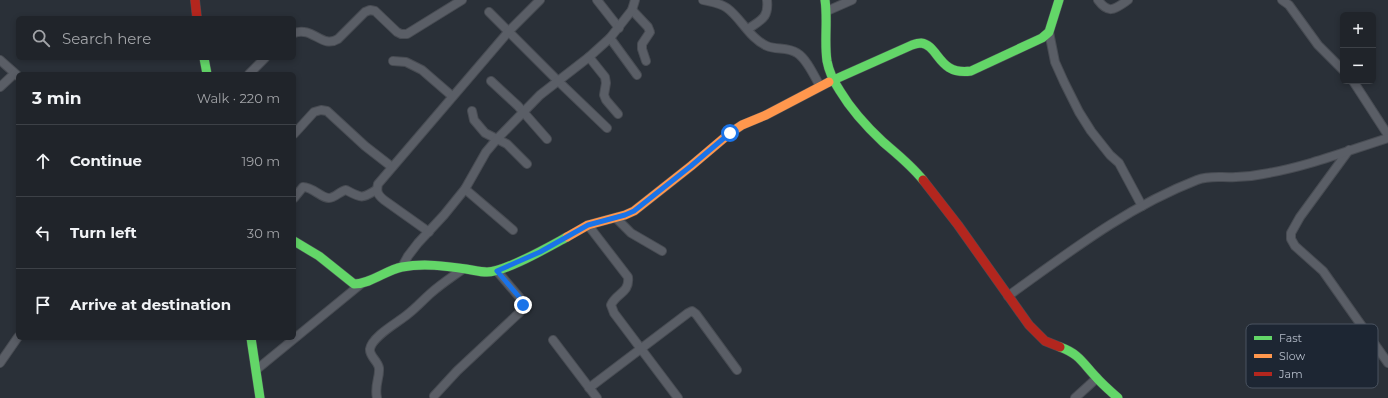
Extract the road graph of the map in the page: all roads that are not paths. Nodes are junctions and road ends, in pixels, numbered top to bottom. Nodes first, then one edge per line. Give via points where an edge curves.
1 (195, 0) edge
2 (462, 0) edge
3 (540, 0) edge
4 (597, 0) edge
5 (635, 0) edge
6 (703, 0) edge
7 (767, 0) edge
8 (825, 0) edge
9 (852, 0) edge
10 (1098, 0) edge
11 (1128, 0) edge
12 (1282, 0) edge
13 (1058, 1) edge
14 (720, 2) edge
15 (632, 10) junction
16 (827, 11) junction
17 (489, 12) dead end
18 (197, 16) edge
19 (619, 28) junction
20 (748, 29) junction
21 (509, 31) junction
22 (1049, 32) junction
23 (296, 33) edge
24 (610, 38) junction
25 (589, 57) junction
26 (0, 60) edge
27 (204, 60) edge
28 (263, 60) edge
29 (646, 60) dead end
30 (393, 61) dead end
31 (1340, 67) edge
32 (207, 72) edge
33 (251, 72) edge
34 (16, 75) edge
35 (637, 75) dead end
36 (834, 79) junction
37 (491, 81) dead end
38 (558, 81) junction
39 (1355, 84) edge
40 (820, 86) junction
41 (0, 87) edge
42 (452, 96) junction
43 (472, 111) dead end
44 (523, 112) junction
45 (618, 114) dead end
46 (608, 128) dead end
47 (296, 132) edge
48 (1388, 137) edge
49 (498, 139) junction
50 (547, 139) dead end
51 (1349, 150) junction
52 (527, 164) dead end
53 (392, 167) junction
54 (465, 189) junction
55 (376, 190) junction
56 (296, 194) edge
57 (1142, 206) junction
58 (616, 218) junction
59 (588, 225) junction
60 (513, 230) dead end
61 (428, 232) junction
62 (296, 242) edge
63 (662, 251) dead end
64 (402, 267) junction
65 (463, 269) junction
66 (497, 271) junction
67 (361, 284) junction
68 (1008, 296) junction
69 (1361, 324) edge
70 (296, 337) edge
71 (16, 340) edge
72 (251, 340) edge
73 (293, 340) edge
74 (553, 340) dead end
75 (640, 348) junction
76 (1378, 348) edge
77 (1388, 362) edge
78 (0, 363) edge
79 (256, 370) junction
80 (737, 370) dead end
81 (1097, 378) junction
82 (589, 388) junction
83 (434, 396) dead end
84 (260, 398) edge
85 (377, 398) edge
86 (597, 398) edge
87 (678, 398) edge
88 (1075, 398) edge
89 (1118, 398) edge

1 - 18 street
2 - 23 street via 407,34 397,32 373,10 365,12 333,42 328,43 304,31
3 - 21 street
4 - 19 street
5 - 15 street
6 - 14 street
7 - 20 street via 766,16
8 - 16 street
9 - 16 street
10 - 11 street via 1110,10
12 - 31 street via 1289,5 1318,45
13 - 22 street
14 - 20 street
15 - 19 street
15 - 29 street via 650,32 642,44
16 - 36 street via 827,58
17 - 21 street
19 - 24 street
20 - 40 street via 766,46 797,53
21 - 38 street
21 - 42 street
22 - 36 street via 1042,38 963,73 954,71 927,45 920,43
22 - 57 street via 1055,62 1078,112 1122,167
24 - 25 street
24 - 35 street
25 - 38 street
25 - 45 street via 605,77 604,95
26 - 34 street
27 - 32 street
28 - 33 street
30 - 42 street via 406,62 422,70
34 - 41 street
36 - 40 street
36 - 68 street via 855,114 878,138 916,170
37 - 44 street
38 - 44 street
38 - 46 street
39 - 48 street
40 - 58 street via 766,115 742,124 634,211
42 - 53 street
43 - 49 street via 474,120 485,133
44 - 49 street
44 - 50 street
47 - 53 street via 314,112 327,111
48 - 51 street
49 - 52 street via 507,144
49 - 54 street via 486,152
51 - 57 street via 1262,175 1211,176
51 - 69 street via 1300,217 1291,233 1291,239 1295,246 1323,271
53 - 55 street
54 - 60 street
54 - 61 street
55 - 56 street via 362,197 346,190 327,198 308,187 303,187
55 - 61 street via 384,200
57 - 68 street via 1093,234
58 - 59 street
58 - 63 street via 632,233
59 - 66 street via 540,252
59 - 75 street via 628,277 629,284 611,305
61 - 64 street
62 - 67 street via 319,256 354,284
64 - 65 street via 438,265
64 - 67 street
65 - 66 street
65 - 85 street via 374,342 370,349 379,370 375,390
66 - 83 street via 520,298 523,308
67 - 70 street
68 - 81 street via 1041,338 1050,345 1075,354
71 - 78 street
72 - 79 street
73 - 79 street
74 - 82 street
75 - 80 street via 692,311
75 - 82 street
75 - 87 street
76 - 77 street
79 - 84 street
81 - 88 street
81 - 89 street
82 - 86 street

